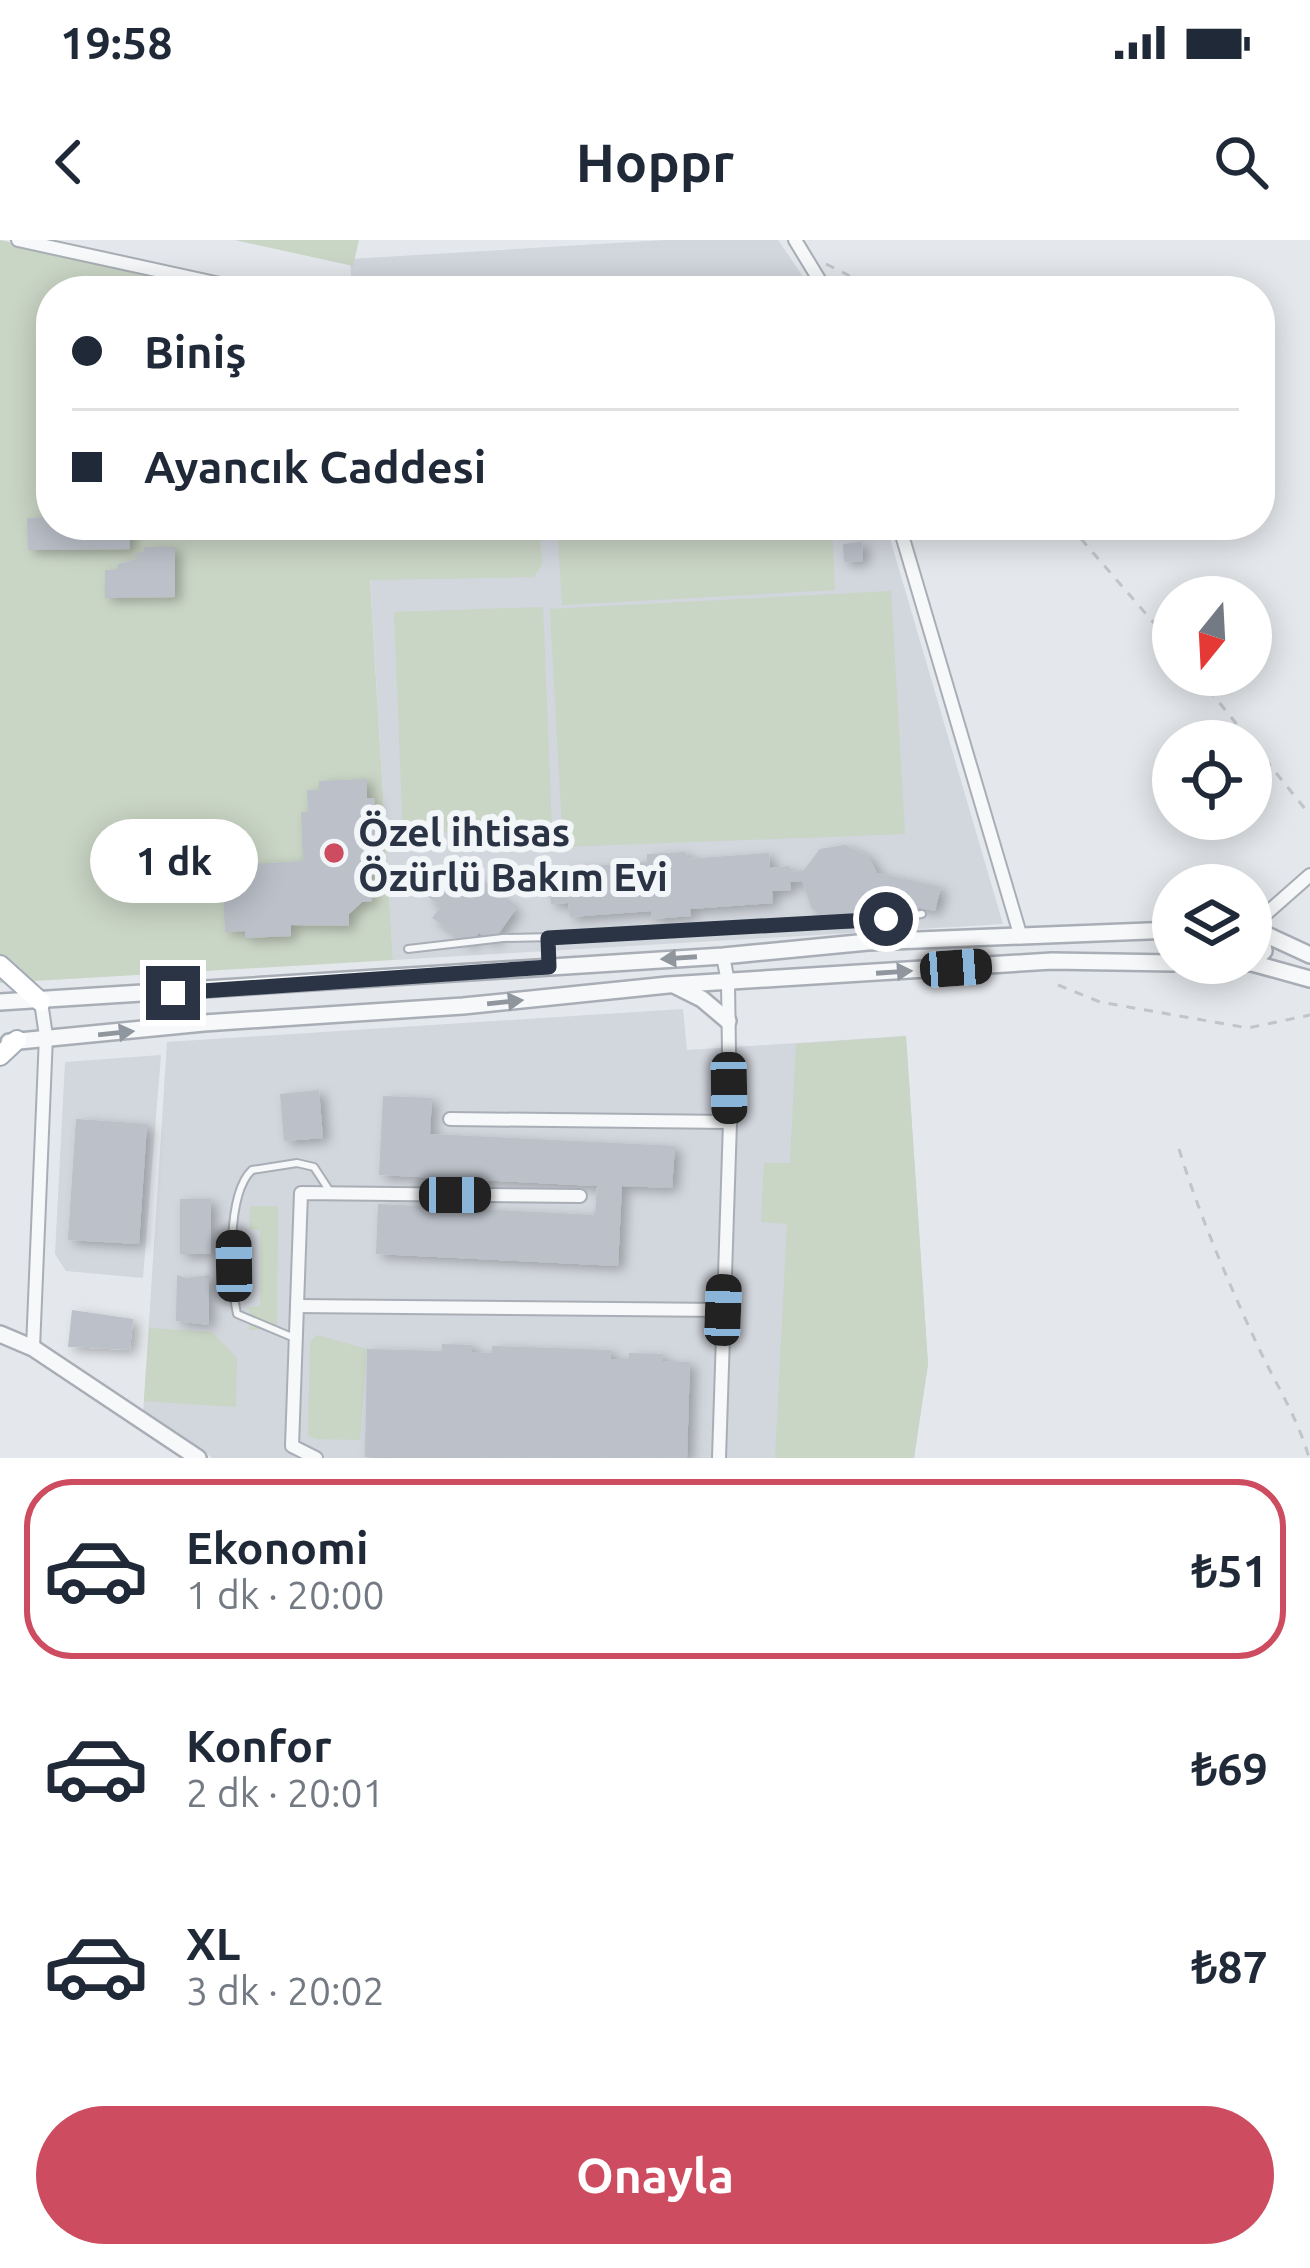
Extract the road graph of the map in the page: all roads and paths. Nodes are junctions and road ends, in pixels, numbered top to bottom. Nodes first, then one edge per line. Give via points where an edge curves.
1 (18, 240) edge
2 (795, 240) edge
3 (810, 262) junction
4 (168, 271) junction
5 (168, 276) edge
6 (189, 276) edge
7 (818, 276) edge
8 (846, 276) edge
9 (903, 540) edge
10 (1082, 540) edge
11 (1152, 621) edge
12 (1215, 696) edge
13 (1310, 814) edge
14 (1310, 875) edge
15 (1272, 910) edge
16 (922, 914) dead end
17 (1152, 930) edge
18 (1020, 934) junction
19 (1272, 937) edge
20 (548, 938) junction
21 (408, 949) dead end
22 (1310, 955) edge
23 (723, 956) junction
24 (1152, 962) edge
25 (0, 965) edge
26 (549, 967) junction
27 (1272, 969) edge
28 (1310, 979) edge
29 (728, 982) junction
30 (674, 985) junction
31 (1058, 985) dead end
32 (0, 1002) edge
33 (40, 1002) junction
34 (1310, 1015) edge
35 (728, 1022) junction
36 (46, 1036) junction
37 (9, 1042) edge
38 (0, 1056) edge
39 (450, 1119) dead end
40 (730, 1122) junction
41 (1179, 1149) dead end
42 (331, 1193) junction
43 (580, 1196) dead end
44 (297, 1306) junction
45 (723, 1310) junction
46 (0, 1322) edge
47 (0, 1334) edge
48 (296, 1339) junction
49 (33, 1348) junction
50 (198, 1458) edge
51 (316, 1458) edge
52 (718, 1458) edge
53 (1309, 1458) edge

1 - 4 street
2 - 3 street
3 - 7 street
3 - 8 path
4 - 5 street
4 - 6 street
9 - 18 street
10 - 11 path
12 - 13 path
14 - 15 street
16 - 20 lane
17 - 18 street
18 - 23 street
19 - 22 street
20 - 21 lane
20 - 26 lane
23 -> 26 street
23 - 29 street
29 -> 24 street
25 - 33 main road
26 - 33 street
27 - 28 street
29 - 30 street
29 - 35 street
30 - 35 street
36 -> 30 street
31 - 34 path via 1100,1002 1231,1026
32 - 33 street
33 - 36 street
35 - 40 street
36 - 37 street
36 - 49 street
37 - 38 main road
39 - 40 street
40 - 45 street
41 - 53 path via 1206,1229
42 - 43 street
42 - 44 street via 301,1193
42 - 48 lane via 314,1167 297,1163 252,1170 237,1195 237,1314
44 - 45 street
44 - 48 street
45 - 52 street
46 - 49 street
47 - 49 street
48 - 51 street via 292,1446
49 - 50 street

